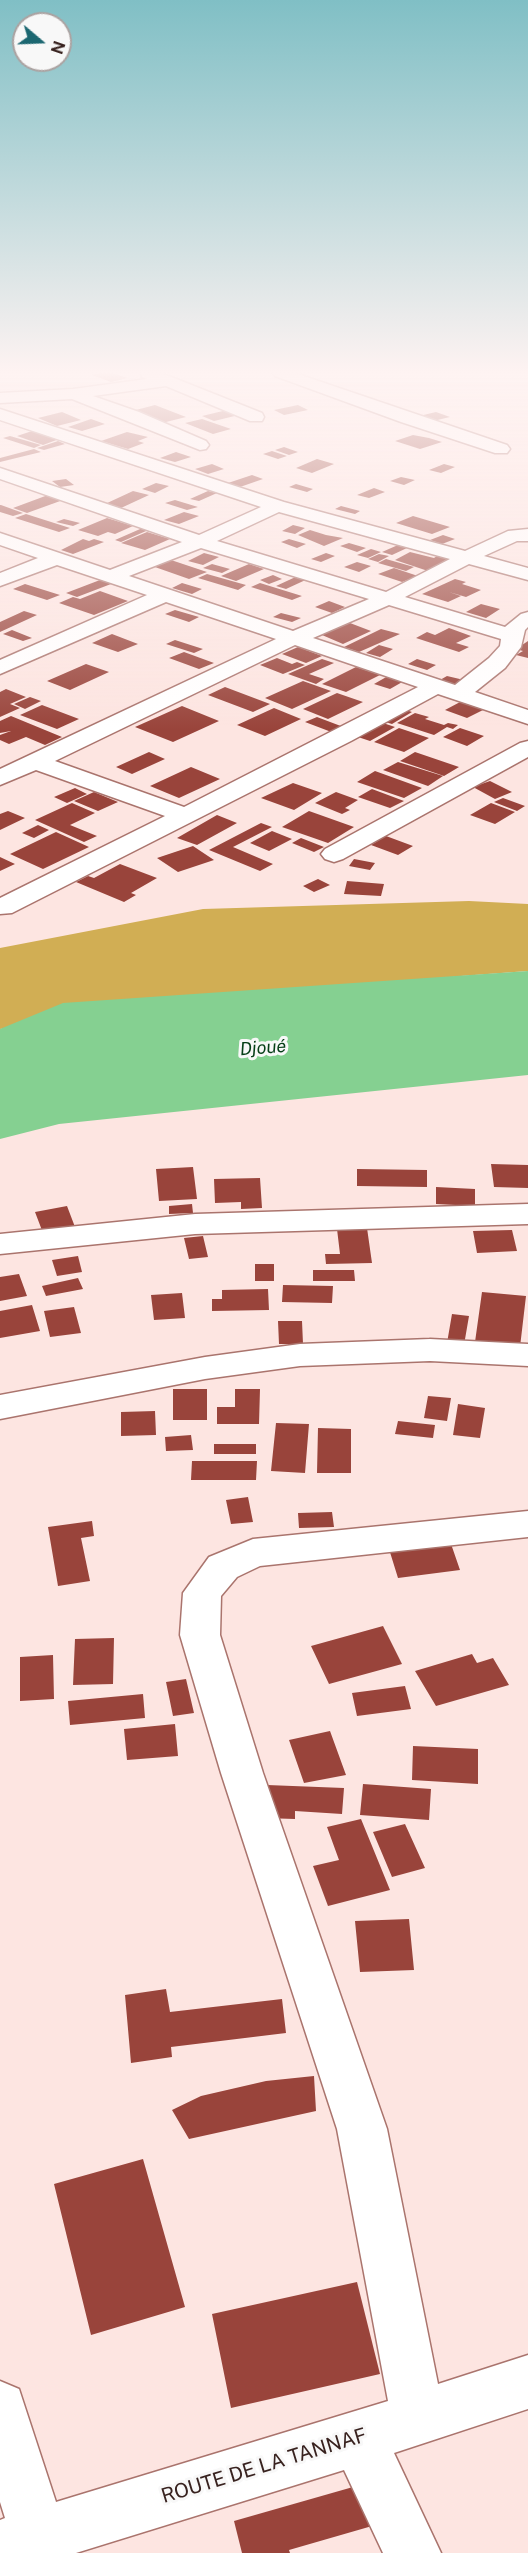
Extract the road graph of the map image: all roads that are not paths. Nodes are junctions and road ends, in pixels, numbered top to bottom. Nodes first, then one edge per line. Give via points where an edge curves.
1 (55, 492) edge
2 (235, 492) edge
3 (277, 506) junction
4 (528, 535) edge
5 (0, 539) edge
6 (200, 542) junction
7 (57, 558) junction
8 (471, 558) junction
9 (528, 574) edge
10 (111, 576) junction
11 (0, 580) edge
12 (167, 594) junction
13 (389, 598) junction
14 (528, 618) edge
15 (512, 636) junction
16 (292, 639) junction
17 (0, 668) edge
18 (434, 687) junction
19 (458, 694) junction
20 (528, 717) edge
21 (528, 748) edge
22 (34, 761) junction
23 (0, 778) edge
24 (184, 815) junction
25 (334, 854) dead end
26 (3, 907) dead end
27 (528, 1214) edge
28 (0, 1244) edge
29 (528, 1355) edge
30 (0, 1407) edge
31 (528, 1524) edge
32 (528, 2382) edge
33 (0, 2408) edge
34 (418, 2418) junction
35 (358, 2438) junction
36 (26, 2545) edge
37 (412, 2553) edge

1 - 6 street
2 - 3 street
3 - 6 street
3 - 8 street
4 - 8 street via 507,538
5 - 7 street
6 - 10 street
6 - 13 street
7 - 10 street
7 - 11 street
8 - 9 street
8 - 13 street
10 - 12 street
12 - 16 street
12 - 17 street
13 - 15 street
13 - 16 street
14 - 15 street via 515,627
15 - 19 street via 510,646 497,663
16 - 18 street
16 - 22 street
18 - 19 street
18 - 24 street
19 - 20 street
21 - 25 street
22 - 23 street
22 - 24 street
24 - 26 street
27 - 28 street via 195,1224
29 - 30 street via 430,1350 300,1355 205,1368
31 - 34 street via 253,1553 223,1567 202,1593 200,1635 242,1773 362,2129
32 - 34 street, ROUTE DE LA TANNAF
33 - 36 street
34 - 35 street, ROUTE DE LA TANNAF
35 - 36 street, ROUTE DE LA TANNAF
35 - 37 street

